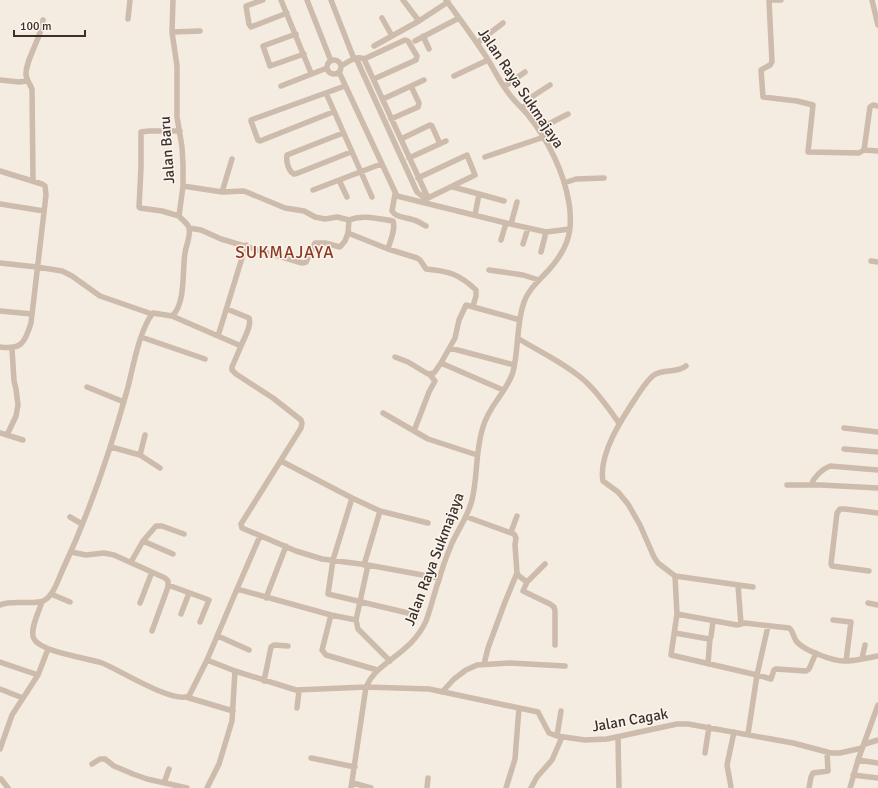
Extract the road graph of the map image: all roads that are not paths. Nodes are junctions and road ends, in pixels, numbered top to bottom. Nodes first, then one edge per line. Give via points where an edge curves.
1 (130, 0) edge
2 (173, 0) edge
3 (263, 0) edge
4 (282, 0) edge
5 (307, 0) edge
6 (331, 0) edge
7 (403, 0) edge
8 (769, 0) edge
9 (781, 0) edge
10 (872, 0) edge
11 (447, 1) edge
12 (287, 13) junction
13 (382, 18) dead end
14 (459, 18) junction
15 (128, 19) dead end
16 (43, 20) dead end
17 (419, 21) junction
18 (503, 23) dead end
19 (878, 25) edge
20 (200, 31) dead end
21 (172, 32) junction
22 (296, 34) junction
23 (392, 36) junction
24 (423, 36) junction
25 (415, 40) dead end
26 (477, 42) junction
27 (374, 46) dead end
28 (429, 48) dead end
29 (304, 54) junction
30 (355, 58) junction
31 (364, 59) junction
32 (488, 60) junction
33 (331, 61) junction
34 (327, 68) junction
35 (340, 69) junction
36 (525, 72) dead end
37 (311, 73) junction
38 (454, 76) dead end
39 (374, 79) junction
40 (0, 80) edge
41 (424, 80) dead end
42 (27, 81) junction
43 (550, 85) dead end
44 (281, 86) dead end
45 (345, 86) junction
46 (411, 86) junction
47 (504, 87) junction
48 (326, 93) junction
49 (383, 99) junction
50 (878, 106) edge
51 (522, 108) junction
52 (333, 112) junction
53 (568, 114) dead end
54 (391, 119) junction
55 (538, 129) junction
56 (180, 131) junction
57 (343, 133) junction
58 (544, 137) junction
59 (401, 139) junction
60 (446, 141) dead end
61 (440, 144) junction
62 (864, 150) junction
63 (878, 151) edge
64 (351, 152) junction
65 (486, 157) dead end
66 (409, 158) junction
67 (232, 159) dead end
68 (381, 164) junction
69 (0, 171) edge
70 (360, 172) junction
71 (418, 178) junction
72 (604, 178) dead end
73 (339, 180) junction
74 (34, 181) junction
75 (564, 183) junction
76 (183, 186) junction
77 (453, 187) junction
78 (313, 190) dead end
79 (222, 192) junction
80 (395, 194) junction
81 (479, 194) junction
82 (347, 197) dead end
83 (372, 197) dead end
84 (428, 198) junction
85 (504, 201) dead end
86 (517, 202) dead end
87 (0, 204) edge
88 (44, 211) junction
89 (475, 215) junction
90 (179, 216) junction
91 (349, 220) junction
92 (508, 224) junction
93 (426, 226) dead end
94 (189, 228) junction
95 (528, 228) junction
96 (570, 229) junction
97 (546, 232) junction
98 (348, 233) junction
99 (501, 240) dead end
100 (523, 244) dead end
101 (246, 246) junction
102 (388, 249) junction
103 (541, 252) dead end
104 (871, 261) dead end
105 (878, 262) edge
106 (0, 263) edge
107 (37, 267) junction
108 (489, 270) dead end
109 (539, 280) junction
110 (473, 306) junction
111 (227, 309) junction
112 (0, 311) edge
113 (32, 314) junction
114 (152, 314) junction
115 (172, 316) junction
116 (520, 320) junction
117 (218, 336) junction
118 (141, 337) junction
119 (518, 339) junction
120 (241, 346) junction
121 (0, 347) edge
122 (450, 348) junction
123 (12, 349) junction
124 (395, 357) dead end
125 (204, 358) dead end
126 (441, 363) junction
127 (514, 365) junction
128 (686, 366) dead end
129 (432, 374) junction
130 (87, 387) dead end
131 (503, 390) junction
132 (124, 402) junction
133 (383, 413) dead end
134 (619, 423) junction
135 (844, 428) dead end
136 (414, 431) junction
137 (878, 432) edge
138 (0, 433) edge
139 (145, 435) dead end
140 (7, 436) junction
141 (23, 440) dead end
142 (111, 447) junction
143 (844, 449) dead end
144 (878, 452) edge
145 (140, 454) junction
146 (477, 455) junction
147 (281, 461) junction
148 (160, 468) dead end
149 (878, 470) edge
150 (787, 485) dead end
151 (811, 485) junction
152 (878, 488) edge
153 (352, 498) junction
154 (380, 511) junction
155 (878, 513) edge
156 (517, 516) dead end
157 (70, 517) dead end
158 (467, 517) junction
159 (428, 523) dead end
160 (82, 524) junction
161 (511, 532) junction
162 (184, 534) dead end
163 (260, 536) junction
164 (142, 541) junction
165 (286, 546) junction
166 (71, 552) junction
167 (173, 554) dead end
168 (333, 560) junction
169 (131, 562) junction
170 (545, 564) dead end
171 (366, 565) junction
172 (869, 571) dead end
173 (152, 572) junction
174 (517, 573) junction
175 (675, 576) junction
176 (439, 578) junction
177 (528, 582) junction
178 (168, 585) junction
179 (738, 585) junction
180 (753, 587) dead end
181 (236, 590) junction
182 (189, 593) junction
183 (51, 594) junction
184 (266, 598) junction
185 (360, 601) junction
186 (42, 602) junction
187 (70, 602) dead end
188 (140, 602) dead end
189 (868, 603) dead end
190 (878, 605) edge
191 (0, 606) edge
192 (181, 614) dead end
193 (412, 614) dead end
194 (677, 614) junction
195 (331, 615) junction
196 (356, 620) junction
197 (833, 620) dead end
198 (713, 621) junction
199 (200, 622) dead end
200 (741, 624) junction
201 (768, 626) junction
202 (152, 630) dead end
203 (675, 633) junction
204 (218, 636) junction
205 (710, 638) junction
206 (555, 645) dead end
207 (865, 645) dead end
208 (288, 646) dead end
209 (48, 649) junction
210 (249, 650) dead end
211 (816, 653) junction
212 (878, 656) edge
213 (862, 658) junction
214 (207, 660) junction
215 (390, 661) junction
216 (846, 661) junction
217 (0, 662) edge
218 (484, 664) junction
219 (708, 664) junction
220 (565, 666) dead end
221 (378, 670) junction
222 (235, 672) junction
223 (757, 675) junction
224 (38, 676) junction
225 (264, 681) junction
226 (366, 687) junction
227 (0, 689) edge
228 (299, 691) junction
229 (442, 692) junction
230 (186, 697) junction
231 (23, 698) junction
232 (878, 705) edge
233 (297, 708) dead end
234 (519, 708) junction
235 (233, 711) junction
236 (560, 711) dead end
237 (709, 727) junction
238 (734, 732) junction
239 (748, 734) junction
240 (560, 737) junction
241 (618, 737) junction
242 (878, 740) edge
243 (863, 746) junction
244 (0, 749) edge
245 (827, 752) junction
246 (705, 754) dead end
247 (311, 758) dead end
248 (858, 760) junction
249 (878, 763) edge
250 (92, 764) dead end
251 (355, 767) junction
252 (169, 769) dead end
253 (853, 775) junction
254 (428, 778) dead end
255 (878, 778) edge
256 (1, 779) edge
257 (164, 783) junction
258 (352, 785) edge
259 (731, 786) dead end
260 (8, 788) edge
261 (187, 788) edge
262 (206, 788) edge
263 (372, 788) edge
264 (427, 788) edge
265 (506, 788) edge
266 (531, 788) edge
267 (619, 788) edge
268 (809, 788) edge
269 (850, 788) edge

1 - 15 street
2 - 21 street, Jalan Baru
3 - 12 street via 246,6 251,27
4 - 12 street
5 - 33 street
6 - 30 street
7 - 17 street
8 - 9 street
8 - 62 street via 772,62 762,70 763,97 813,105 809,153 859,153
10 - 19 street
11 - 14 street, Jalan Raya Sukmajaya
11 - 17 street
12 - 22 street
13 - 23 street
14 - 24 street
14 - 26 street, Jalan Raya Sukmajaya
16 - 42 street via 26,70
17 - 23 street
18 - 26 street
20 - 21 street
21 - 56 street, Jalan Baru via 177,66 177,112
22 - 29 street
22 - 29 street via 263,46 270,66
23 - 27 street
24 - 25 street
24 - 28 street
26 - 32 street, Jalan Raya Sukmajaya
29 - 37 street
30 - 31 street
30 - 35 street
30 - 84 street via 417,192
31 - 39 street
31 - 39 street via 405,40 417,56 416,60
32 - 38 street
32 - 47 street, Jalan Raya Sukmajaya
33 - 34 street
33 - 35 street via 338,62
34 - 35 street via 332,74 336,74
34 - 37 street
35 - 45 street
36 - 47 street
37 - 44 street
39 - 49 street
40 - 42 street
41 - 46 street
42 - 74 street via 32,90
43 - 51 street via 530,98 529,103
45 - 48 street
45 - 68 street
46 - 49 street
46 - 54 street via 419,102 418,107
47 - 51 street, Jalan Raya Sukmajaya
48 - 52 street
48 - 52 street via 252,120 253,128 258,140 264,140
49 - 54 street
50 - 62 street via 870,107
51 - 55 street, Jalan Raya Sukmajaya
52 - 57 street
53 - 55 street
54 - 59 street
55 - 58 street, Jalan Raya Sukmajaya
56 - 76 street, Jalan Baru
56 - 90 street via 141,132 139,207
57 - 64 street
57 - 64 street via 286,155 290,171 298,173
58 - 65 street
58 - 75 street, Jalan Raya Sukmajaya
59 - 61 street via 430,125
59 - 66 street
60 - 61 street
61 - 66 street
62 - 63 street
64 - 70 street
66 - 71 street
67 - 79 street
68 - 70 street
68 - 80 street
69 - 74 street
70 - 73 street
70 - 83 street
71 - 77 street via 467,155 475,175
71 - 84 street
72 - 75 street via 576,179
73 - 78 street
73 - 82 street
74 - 88 street via 45,186
75 - 96 street, Jalan Raya Sukmajaya via 569,205
76 - 79 street
76 - 90 street, Jalan Baru
77 - 81 street
77 - 84 street
79 - 91 street via 244,191 315,217
80 - 89 street
80 - 93 street via 393,214 416,220
81 - 85 street
81 - 89 street
86 - 92 street
87 - 88 street
88 - 107 street
89 - 92 street
90 - 94 street
91 - 98 street
91 - 102 street via 371,217 393,221 394,227
92 - 95 street
92 - 99 street
94 - 101 street
94 - 115 street via 182,293
95 - 97 street
95 - 100 street
96 - 97 street
96 - 109 street, Jalan Raya Sukmajaya via 566,247
97 - 103 street
98 - 101 street via 340,247 315,243 306,262 302,263
98 - 102 street
101 - 111 street
102 - 110 street via 417,258 426,269 455,274 476,290
104 - 105 street
106 - 107 street
107 - 113 street
107 - 114 street via 62,271 100,296
108 - 109 street
109 - 116 street, Jalan Raya Sukmajaya via 525,299
110 - 116 street
110 - 122 street via 466,305 464,308
111 - 117 street
111 - 120 street via 249,318
112 - 113 street
113 - 123 street via 27,336 19,346
114 - 115 street
114 - 118 street
115 - 117 street
116 - 119 street, Jalan Raya Sukmajaya
117 - 120 street
118 - 125 street
118 - 132 street
119 - 127 street, Jalan Raya Sukmajaya
119 - 134 street via 585,381
120 - 147 street via 232,370 301,420 301,428
121 - 123 street
122 - 126 street
122 - 127 street
123 - 140 street via 18,405
124 - 129 street via 414,365 426,374
126 - 129 street
126 - 131 street
127 - 131 street, Jalan Raya Sukmajaya via 511,378
128 - 134 street via 652,376
129 - 136 street via 435,381
130 - 132 street
131 - 146 street, Jalan Raya Sukmajaya via 483,424
132 - 142 street
133 - 136 street
134 - 175 street via 606,457 603,481 618,492 628,504 654,558
135 - 137 street
136 - 146 street via 428,440
138 - 140 street
139 - 145 street
140 - 141 street
142 - 145 street
142 - 160 street
143 - 144 street
145 - 148 street
146 - 158 street, Jalan Raya Sukmajaya via 473,497
147 - 153 street
147 - 163 street via 241,526
149 - 151 street via 830,466 824,468
150 - 151 street
151 - 152 street
153 - 154 street
153 - 168 street
154 - 159 street
154 - 171 street
155 - 172 street via 845,509 840,509 837,513 832,566
156 - 161 street
157 - 160 street
158 - 161 street
158 - 176 street, Jalan Raya Sukmajaya via 452,544
160 - 166 street
161 - 174 street via 516,538
162 - 164 street via 156,526
163 - 165 street
163 - 181 street
164 - 167 street
164 - 169 street
165 - 168 street
165 - 184 street
166 - 169 street via 86,555 109,554
166 - 183 street
168 - 171 street
168 - 185 street via 328,594
169 - 173 street
170 - 177 street
171 - 176 street
171 - 185 street
173 - 178 street via 165,578
173 - 188 street
174 - 177 street
174 - 218 street via 504,602
175 - 179 street
175 - 194 street
176 - 215 street, Jalan Raya Sukmajaya via 421,630 416,638
177 - 206 street via 523,592 554,607 556,611
178 - 182 street
178 - 202 street
179 - 180 street
179 - 200 street
181 - 184 street
181 - 204 street
182 - 192 street
182 - 199 street via 209,600
183 - 186 street
183 - 187 street
184 - 195 street
185 - 193 street
185 - 196 street
186 - 191 street via 6,603
186 - 209 street via 33,627 33,636 37,643
189 - 190 street
194 - 198 street
194 - 203 street
195 - 196 street
195 - 221 street via 322,650 326,655
196 - 215 street via 358,629
197 - 216 street via 851,622
198 - 200 street
198 - 205 street
200 - 201 street
201 - 211 street via 791,629 798,643
201 - 223 street
203 - 205 street via 706,640
203 - 219 street via 672,656
204 - 210 street
204 - 214 street
205 - 219 street
207 - 213 street
208 - 225 street via 271,647
209 - 224 street
209 - 230 street via 92,660 129,675 158,691 180,698
211 - 216 street
211 - 223 street via 807,671 776,669 771,678
212 - 213 street
213 - 216 street
214 - 222 street
214 - 230 street via 191,694
215 - 221 street, Jalan Raya Sukmajaya
217 - 224 street
218 - 220 street
218 - 229 street via 466,670
219 - 223 street
221 - 226 street, Jalan Raya Sukmajaya via 372,675
222 - 225 street
222 - 235 street
223 - 239 street
224 - 231 street
225 - 228 street
226 - 228 street
226 - 229 street via 430,689
226 - 251 street
227 - 231 street
228 - 233 street
229 - 234 street
230 - 235 street
231 - 244 street via 12,715
232 - 243 street
234 - 240 street via 538,712 547,730
234 - 265 street via 515,759
235 - 262 street via 222,756
236 - 240 street
237 - 238 street, Jalan Cagak
237 - 241 street, Jalan Cagak via 677,724
237 - 246 street
238 - 239 street, Jalan Cagak
238 - 259 street via 726,764
239 - 245 street, Jalan Cagak
240 - 241 street, Jalan Cagak via 592,740
240 - 266 street via 552,760
241 - 267 street
242 - 243 street, Jalan Cagak
243 - 245 street, Jalan Cagak via 840,753
243 - 248 street
245 - 268 street via 828,771 813,773
247 - 251 street
248 - 249 street
248 - 253 street
250 - 257 street via 105,759 133,774
251 - 258 street
252 - 257 street
253 - 255 street
253 - 269 street
254 - 264 street
256 - 260 street
257 - 261 street
258 - 263 street

